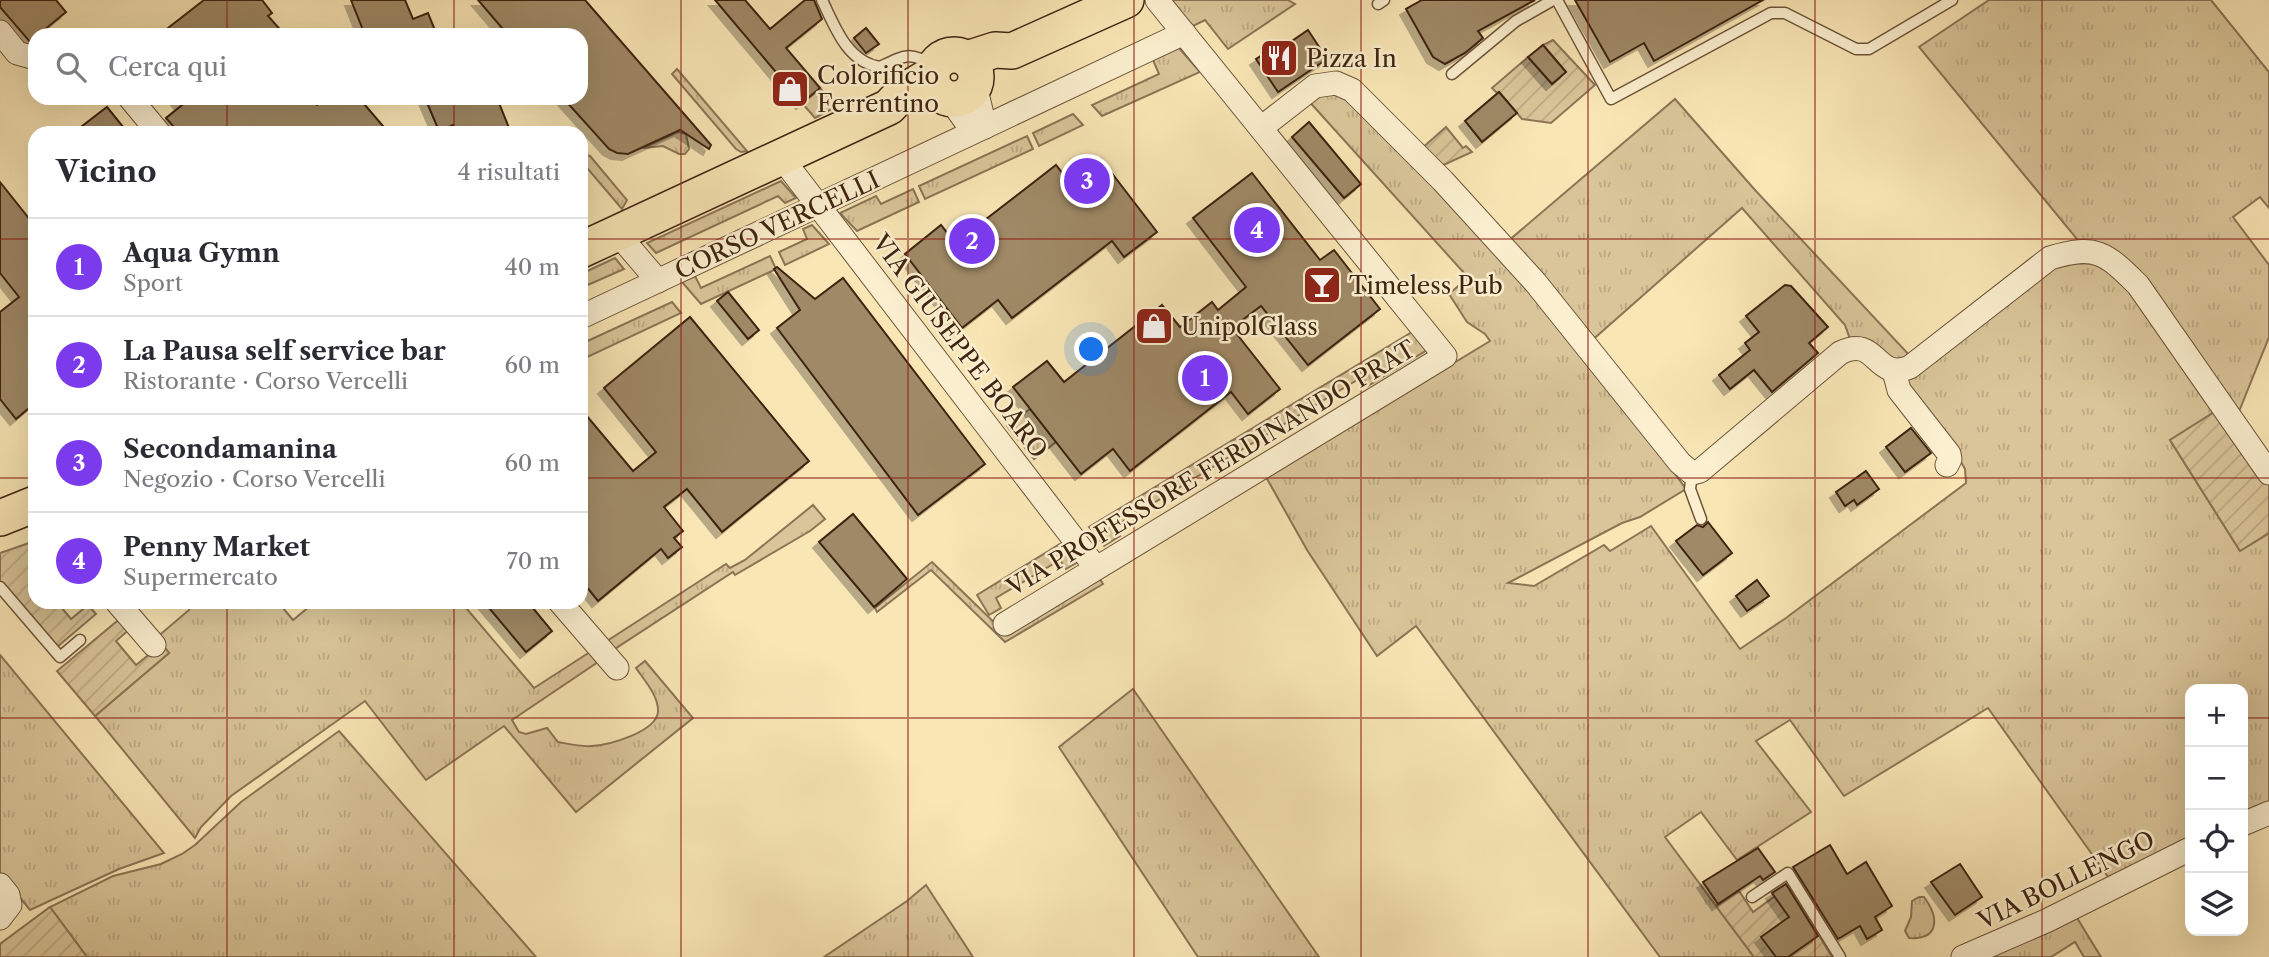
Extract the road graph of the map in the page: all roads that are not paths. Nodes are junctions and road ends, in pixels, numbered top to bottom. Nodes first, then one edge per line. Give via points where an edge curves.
1 (822, 0) edge
2 (1126, 0) edge
3 (1157, 0) edge
4 (1555, 0) edge
5 (1952, 0) edge
6 (0, 32) edge
7 (1184, 33) junction
8 (28, 56) edge
9 (1452, 75) dead end
10 (953, 79) junction
11 (137, 105) edge
12 (153, 126) edge
13 (1261, 128) junction
14 (979, 129) junction
15 (781, 157) junction
16 (818, 205) junction
17 (617, 233) junction
18 (588, 247) edge
19 (658, 281) junction
20 (588, 314) edge
21 (1894, 371) junction
22 (1947, 465) dead end
23 (2269, 472) edge
24 (1692, 474) junction
25 (28, 507) edge
26 (0, 518) edge
27 (1700, 519) dead end
28 (1096, 568) junction
29 (0, 587) edge
30 (123, 609) edge
31 (567, 609) edge
32 (1005, 624) dead end
33 (80, 640) dead end
34 (154, 645) dead end
35 (617, 668) dead end
36 (2269, 813) edge
37 (2248, 822) edge
38 (2185, 852) edge
39 (0, 885) edge
40 (1752, 897) dead end
41 (0, 918) edge
42 (1840, 957) edge
43 (1963, 957) edge

1 - 10 lane via 840,38 861,62 880,67 904,55 917,56
2 - 10 main road via 1012,51 995,50
3 - 7 street
4 - 5 lane via 1611,99 1771,13 1785,13 1856,49 1869,49
4 - 9 lane via 1516,22
6 - 8 street via 17,53
7 - 13 street
7 - 14 street, CORSO VERCELLI
10 - 14 street
10 - 15 main road via 909,107 889,107
11 - 12 street
13 - 24 street via 1315,86 1336,83 1352,90 1535,282
13 - 28 street, VIA PROFESSORE FERDINANDO PRAT via 1445,356
14 - 16 street, CORSO VERCELLI
15 - 16 street, VIA GIUSEPPE BOARO
15 - 17 main road
16 - 19 street, CORSO VERCELLI
16 - 28 street, VIA GIUSEPPE BOARO
17 - 18 main road
17 - 19 street
19 - 20 street, CORSO VERCELLI
21 - 22 street via 1899,390 1948,454
21 - 23 street via 1910,367 2050,258 2089,251 2111,258 2138,285
21 - 24 street via 1860,348 1840,353
24 - 27 lane via 1690,489
25 - 26 main road
28 - 32 street, VIA PROFESSORE FERDINANDO PRAT
29 - 33 lane via 60,657
30 - 34 street
31 - 35 street
36 - 37 street
38 - 43 street, VIA BOLLENGO
39 - 41 street via 10,905
40 - 42 lane via 1788,873

